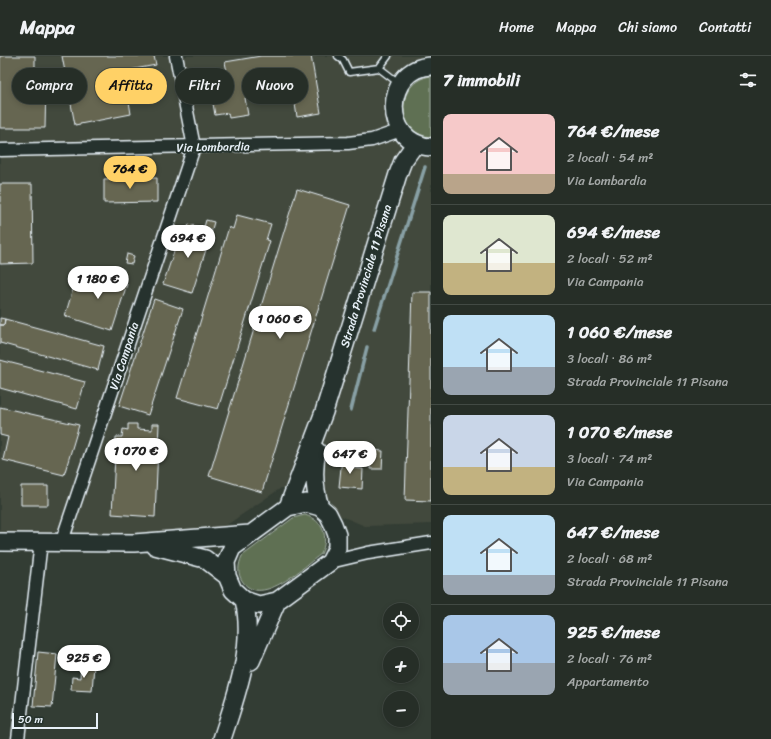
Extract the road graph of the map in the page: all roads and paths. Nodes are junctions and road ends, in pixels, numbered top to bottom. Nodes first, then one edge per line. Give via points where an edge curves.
1 (176, 56) edge
2 (338, 56) edge
3 (388, 56) edge
4 (431, 66) edge
5 (379, 68) junction
6 (400, 84) junction
7 (401, 130) junction
8 (424, 145) edge
9 (194, 147) junction
10 (0, 150) edge
11 (324, 412) junction
12 (288, 507) junction
13 (320, 507) junction
14 (250, 534) junction
15 (62, 541) junction
16 (0, 542) edge
17 (41, 542) junction
18 (134, 543) junction
19 (431, 543) edge
20 (330, 562) junction
21 (227, 576) junction
22 (244, 600) junction
23 (277, 601) junction
24 (238, 690) junction
25 (18, 739) edge
26 (222, 739) edge

1 - 9 street
2 - 5 lane via 349,72
3 - 5 lane
4 - 6 main road via 416,70
5 - 6 lane
6 - 7 main road via 394,103 395,117
7 - 8 main road, Strada Provinciale 11 Pisana
7 - 9 street, Via Lombardia via 372,140 348,143
8 - 11 main road, Strada Provinciale 11 Pisana via 403,161 398,174
9 - 10 street, Via Lombardia
9 - 15 street, Via Campania
11 - 12 main road, Strada Provinciale 11 Pisana
11 - 13 main road, Strada Provinciale 11 Pisana via 313,473
12 - 13 main road via 306,503
12 - 14 main road
13 - 20 main road, Strada Provinciale 11 Pisana via 328,514 337,535 338,548
14 - 18 main road
14 - 21 main road via 232,548 226,562
15 - 17 main road
15 - 18 main road
16 - 17 main road
17 - 25 street
18 - 21 main road via 205,559
19 - 20 street
20 - 23 main road
21 - 22 main road via 233,590
22 - 23 main road via 258,604
22 - 24 main road via 248,618 248,637
23 - 24 main road
24 - 26 main road

